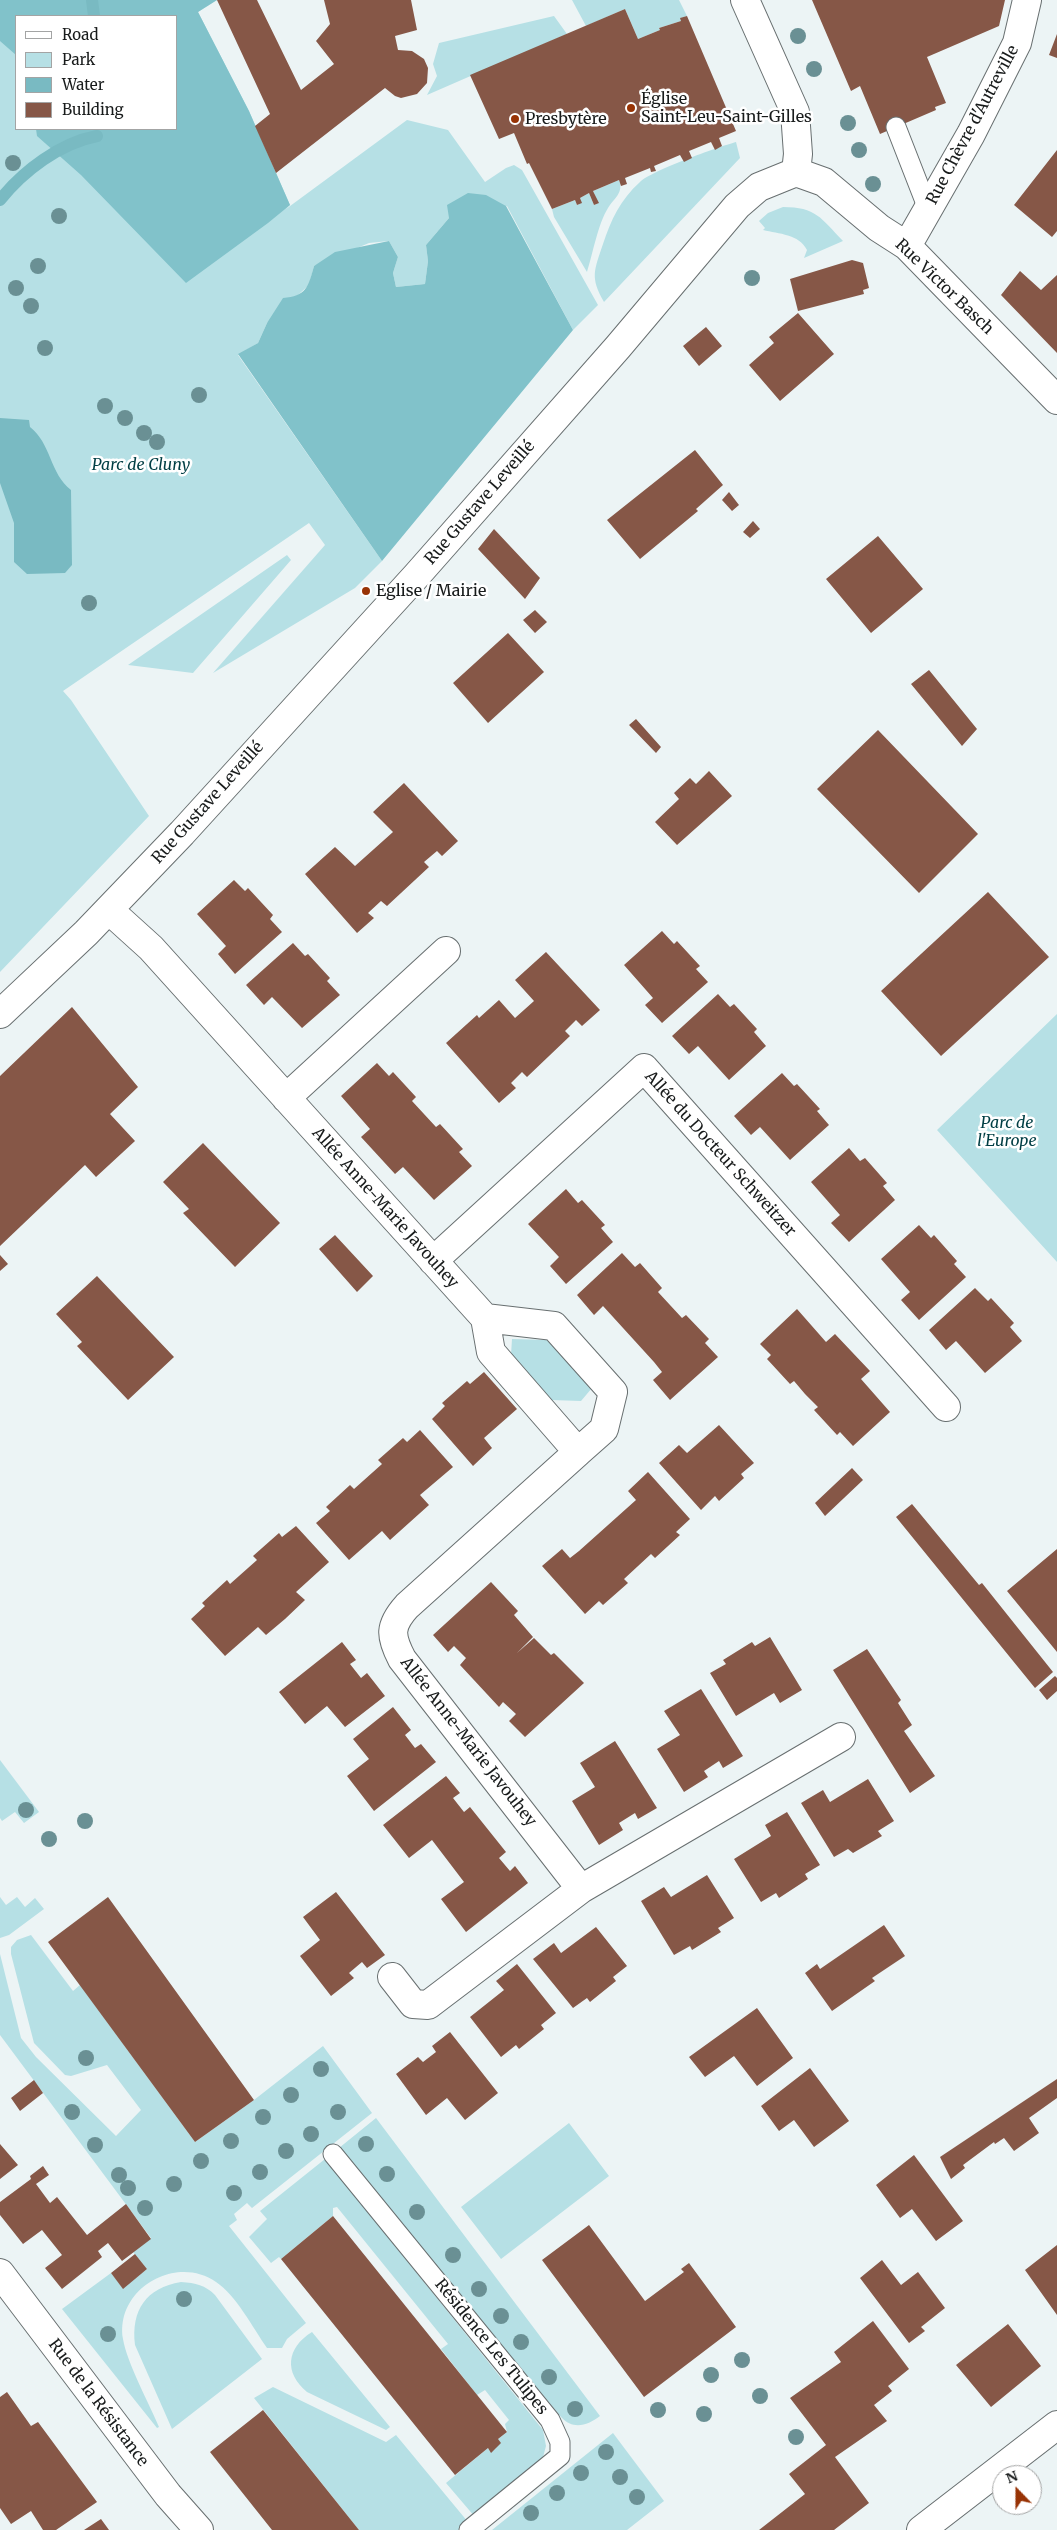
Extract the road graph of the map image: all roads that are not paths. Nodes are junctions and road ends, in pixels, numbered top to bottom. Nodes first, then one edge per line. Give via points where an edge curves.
1 (745, 0) edge
2 (1027, 0) edge
3 (896, 127) dead end
4 (796, 172) junction
5 (928, 209) junction
6 (907, 246) junction
7 (1057, 400) edge
8 (109, 910) junction
9 (446, 951) dead end
10 (0, 1014) edge
11 (286, 1098) junction
12 (433, 1261) junction
13 (485, 1318) junction
14 (946, 1407) dead end
15 (578, 1452) junction
16 (840, 1737) dead end
17 (582, 1889) junction
18 (392, 1977) dead end
19 (333, 2154) dead end
20 (0, 2273) edge
21 (1057, 2425) edge
22 (199, 2530) edge
23 (469, 2530) edge
24 (921, 2530) edge

1 - 4 street via 795,112
2 - 5 street, Rue Chèvre d'Autreville via 1017,43
3 - 5 lane
4 - 6 street, Rue Victor Basch via 824,182 879,228
4 - 8 street, Rue Gustave Leveillé via 759,187 737,206 612,354 417,575
5 - 6 street, Rue Chèvre d'Autreville
6 - 7 street, Rue Victor Basch
8 - 10 street, Rue Gustave Leveillé
8 - 11 street, Allée Anne-Marie Javouhey via 151,948
9 - 11 street
11 - 12 street, Allée Anne-Marie Javouhey
12 - 13 street, Allée Anne-Marie Javouhey
12 - 14 street, Allée du Docteur Schweitzer via 644,1068
13 - 15 street via 491,1352
13 - 15 street, Allée Anne-Marie Javouhey via 554,1326 613,1392 604,1429
15 - 17 street, Allée Anne-Marie Javouhey via 407,1606 397,1618 392,1632 402,1660
16 - 17 street
17 - 18 street via 428,2005 413,2004
19 - 23 lane, Résidence Les Tulipes via 550,2420 560,2442 560,2456
20 - 22 street, Rue de la Résistance via 168,2495
21 - 24 street

